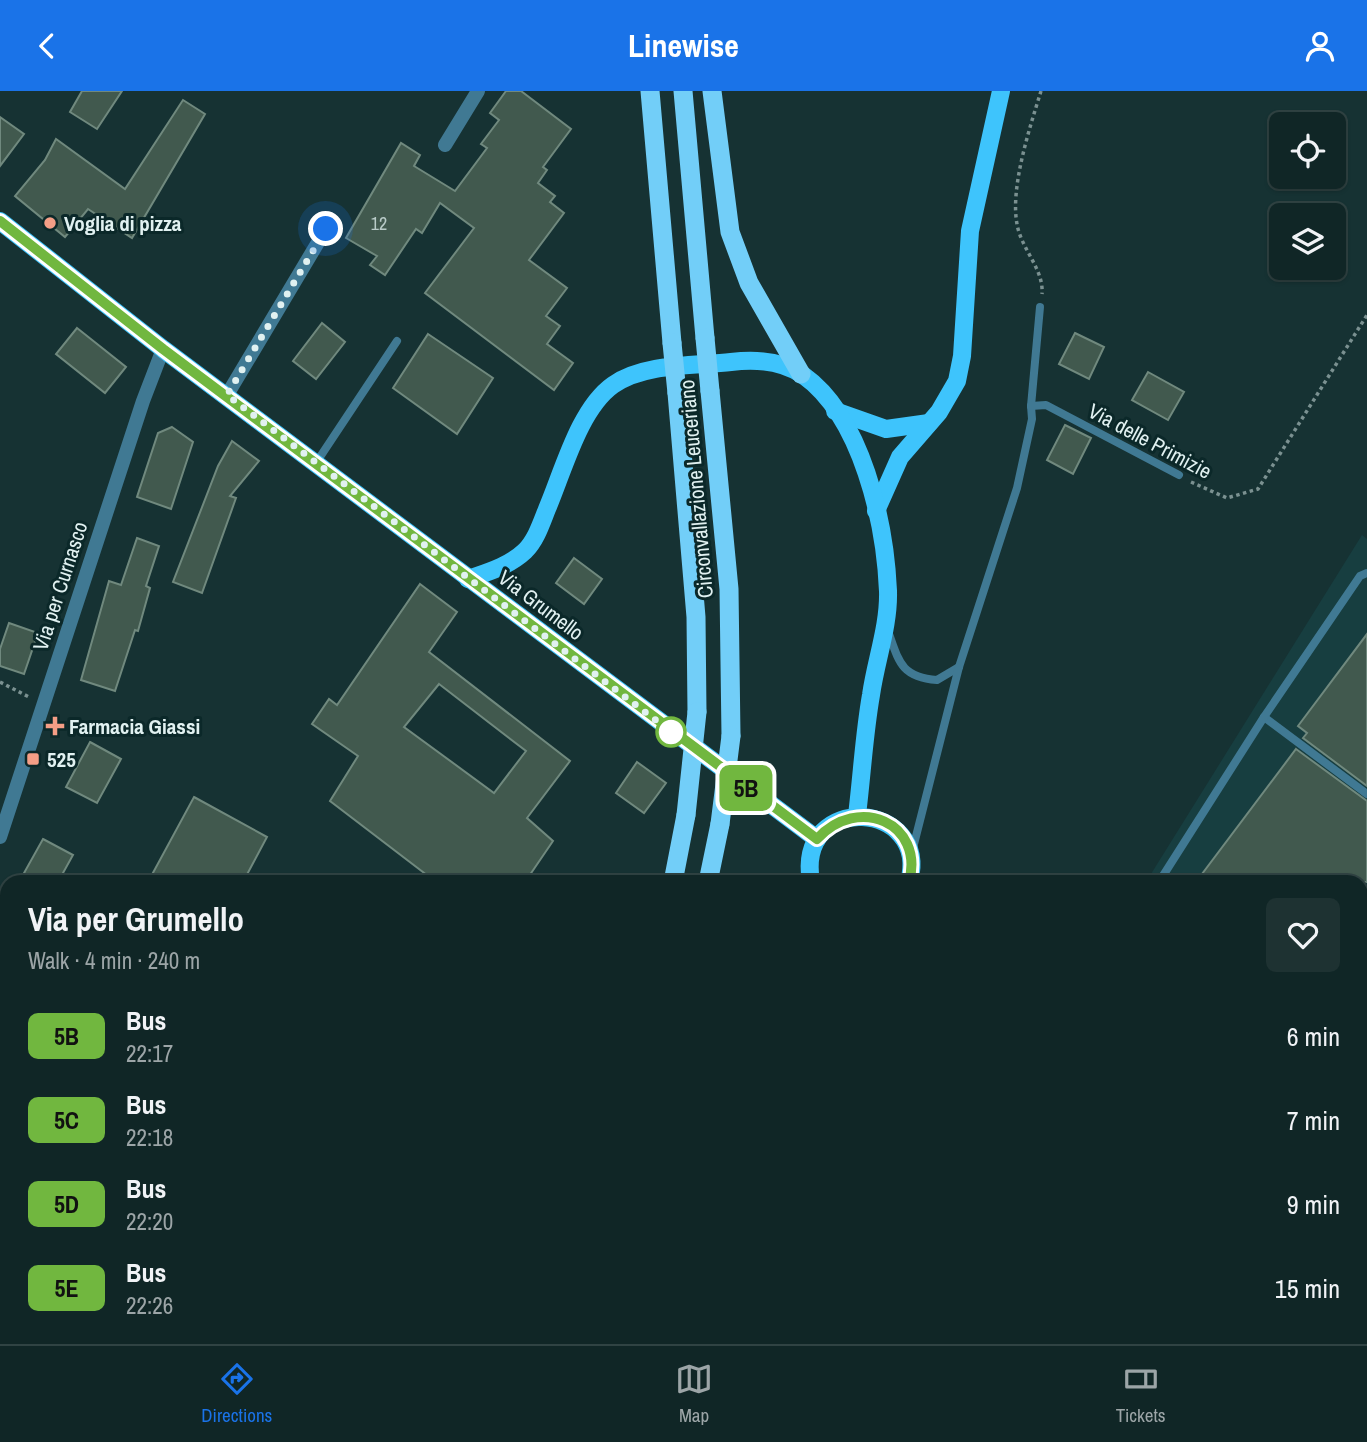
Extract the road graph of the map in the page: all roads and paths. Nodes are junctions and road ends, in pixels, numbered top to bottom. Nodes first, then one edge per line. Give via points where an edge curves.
1 (478, 91) edge
2 (650, 91) edge
3 (683, 91) edge
4 (712, 91) edge
5 (1001, 91) edge
6 (1041, 91) edge
7 (445, 145) dead end
8 (0, 221) edge
9 (326, 229) dead end
10 (1040, 307) joint
11 (1367, 315) edge
12 (397, 341) dead end
13 (163, 349) junction
14 (802, 374) junction
15 (227, 395) junction
16 (1031, 406) junction
17 (835, 411) junction
18 (929, 423) junction
19 (316, 463) junction
20 (1179, 475) joint
21 (876, 511) junction
22 (1367, 573) edge
23 (468, 579) junction
24 (884, 621) junction
25 (959, 667) junction
26 (0, 682) edge
27 (43, 704) junction
28 (1264, 717) junction
29 (1367, 794) edge
30 (857, 815) junction
31 (0, 837) edge
32 (817, 839) junction
33 (911, 858) junction
34 (674, 875) edge
35 (709, 875) edge
36 (810, 875) edge
37 (910, 875) edge
38 (1163, 875) edge

1 - 7 street
2 - 34 highway, Circonvallazione Leuceriano, bridge via 696,617 697,712
3 - 35 highway, Circonvallazione Leuceriano, bridge via 729,589 731,736
4 - 14 highway via 730,232 749,283
5 - 18 main road via 970,231 957,381
6 - 10 path via 1016,206 1022,243 1040,275
8 - 13 main road, Via Grumello
9 - 15 street
10 - 16 lane
11 - 20 path, Via delle Primizie via 1258,489 1227,498
12 - 19 lane
13 - 15 main road, Via Grumello
13 - 27 street, Via per Curnasco
14 - 17 main road
14 - 23 main road via 780,364 740,361 645,372 613,385 586,417 530,545 506,564
15 - 19 main road, Via Grumello
16 - 20 lane, Via delle Primizie via 1046,405
16 - 25 lane via 1017,488
17 - 18 main road via 887,429
17 - 21 main road via 856,446
18 - 21 main road via 900,457
19 - 23 main road, Via Grumello
21 - 24 main road via 888,593
22 - 28 lane via 1360,576
23 - 32 main road, Via Grumello
24 - 25 lane via 899,663 909,673 937,680
24 - 30 main road
25 - 33 lane
26 - 27 path
27 - 31 street, Via per Curnasco
28 - 29 lane
28 - 38 lane
30 - 32 main road via 835,823
30 - 33 main road via 886,822 906,844
32 - 36 main road
33 - 37 main road

